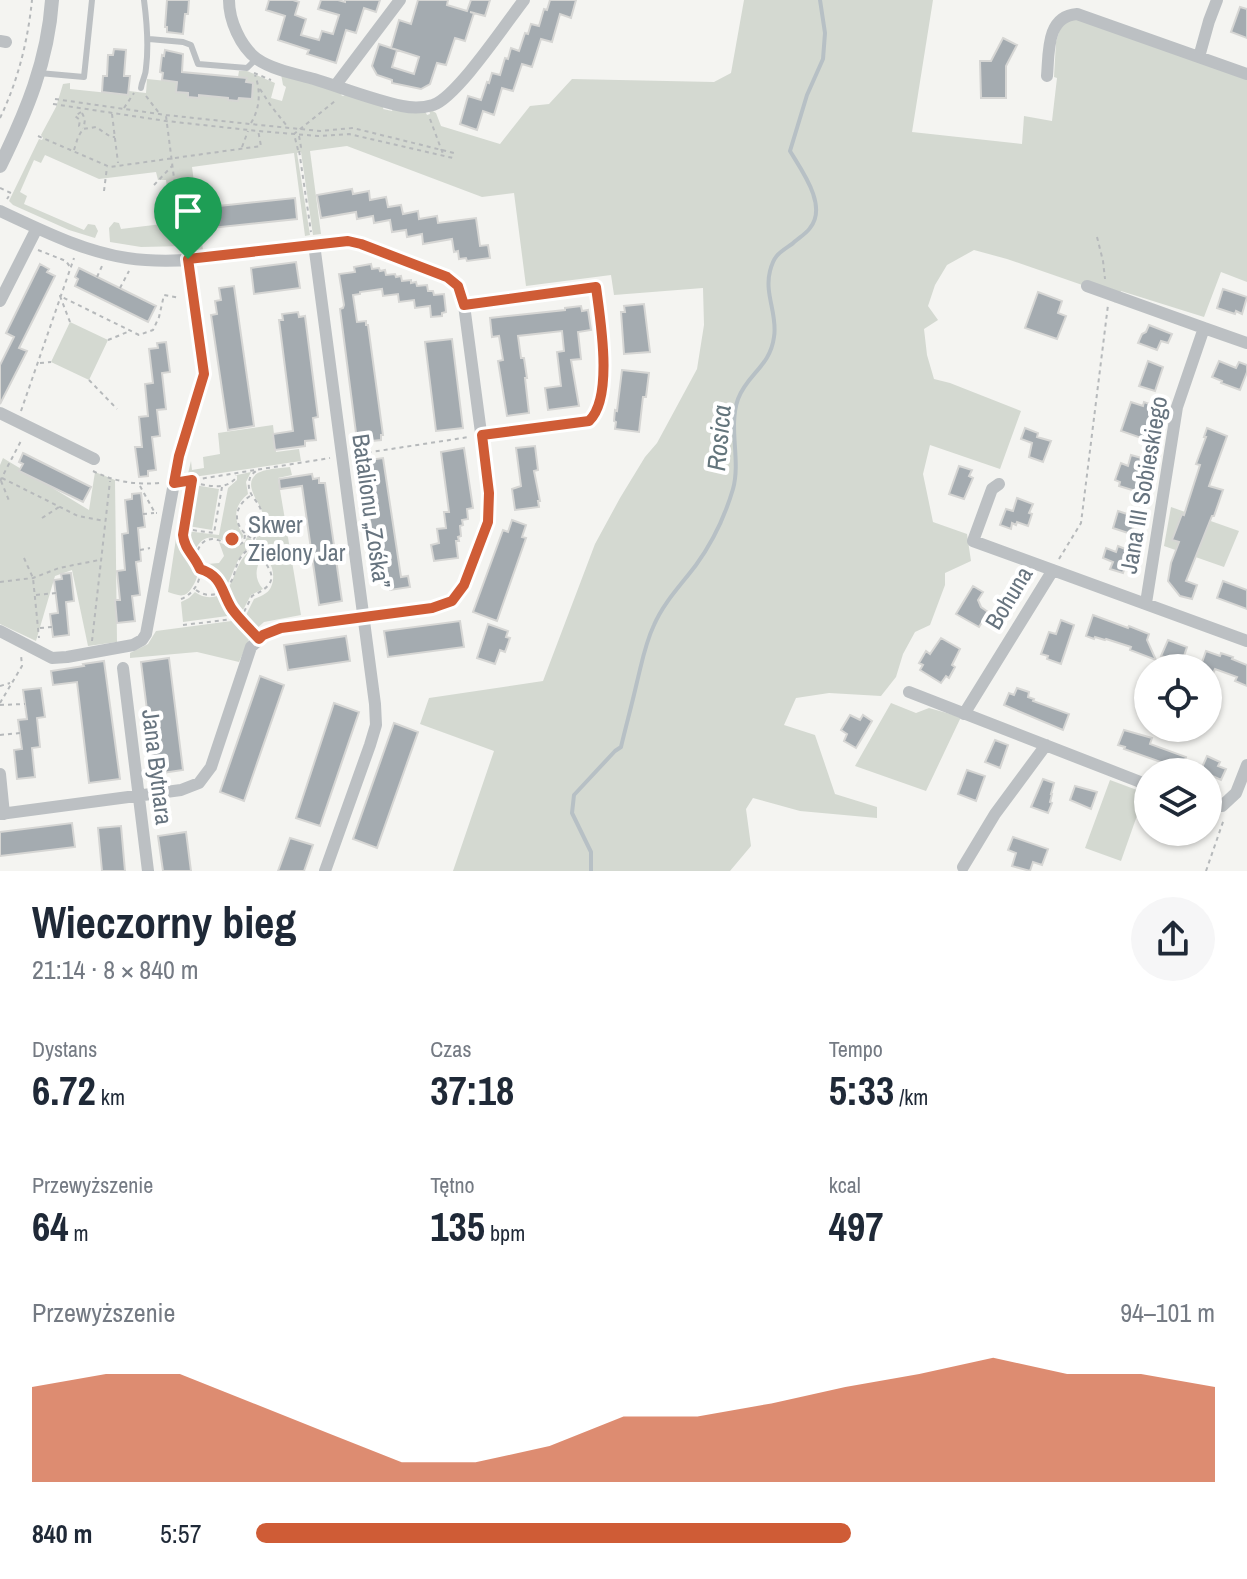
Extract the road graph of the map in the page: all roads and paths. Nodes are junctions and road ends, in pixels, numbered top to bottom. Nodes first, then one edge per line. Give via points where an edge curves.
1 (32, 0) edge
2 (52, 0) edge
3 (92, 0) edge
4 (144, 0) edge
5 (229, 0) edge
6 (400, 0) edge
7 (524, 0) edge
8 (1217, 0) edge
9 (149, 39) junction
10 (1199, 57) junction
11 (257, 58) junction
12 (39, 73) junction
13 (254, 73) dead end
14 (1247, 74) edge
15 (1047, 76) dead end
16 (335, 86) junction
17 (141, 88) junction
18 (260, 88) junction
19 (349, 90) junction
20 (55, 99) dead end
21 (0, 103) edge
22 (7, 103) junction
23 (53, 104) dead end
24 (96, 104) junction
25 (426, 107) junction
26 (123, 108) junction
27 (2, 110) edge
28 (81, 110) junction
29 (95, 110) junction
30 (112, 113) junction
31 (159, 114) junction
32 (166, 115) junction
33 (0, 118) edge
34 (166, 121) junction
35 (250, 124) junction
36 (257, 124) junction
37 (289, 127) junction
38 (83, 128) junction
39 (300, 129) junction
40 (248, 130) junction
41 (258, 131) junction
42 (296, 134) junction
43 (383, 135) junction
44 (38, 136) dead end
45 (115, 137) junction
46 (384, 142) junction
47 (242, 149) junction
48 (441, 149) junction
49 (74, 151) junction
50 (454, 153) dead end
51 (444, 156) junction
52 (171, 158) junction
53 (453, 158) dead end
54 (108, 165) junction
55 (119, 165) junction
56 (0, 166) edge
57 (172, 166) junction
58 (154, 185) dead end
59 (104, 191) dead end
60 (0, 211) edge
61 (37, 228) junction
62 (1097, 237) dead end
63 (313, 241) junction
64 (78, 245) junction
65 (28, 247) junction
66 (186, 255) junction
67 (135, 259) junction
68 (70, 268) junction
69 (1087, 286) dead end
70 (120, 288) dead end
71 (1106, 293) junction
72 (60, 296) junction
73 (193, 300) junction
74 (0, 301) edge
75 (464, 305) junction
76 (70, 322) dead end
77 (1204, 328) junction
78 (131, 331) junction
79 (108, 340) dead end
80 (1247, 343) edge
81 (51, 362) dead end
82 (38, 363) junction
83 (89, 380) dead end
84 (117, 409) dead end
85 (0, 413) edge
86 (22, 424) junction
87 (482, 435) junction
88 (342, 456) junction
89 (94, 459) dead end
90 (258, 469) junction
91 (236, 473) junction
92 (1, 480) edge
93 (110, 480) dead end
94 (192, 481) junction
95 (174, 483) junction
96 (140, 484) dead end
97 (999, 484) dead end
98 (222, 487) junction
99 (251, 495) junction
100 (10, 503) dead end
101 (60, 507) junction
102 (155, 513) junction
103 (169, 513) junction
104 (143, 514) dead end
105 (42, 518) dead end
106 (105, 521) junction
107 (184, 528) junction
108 (245, 535) junction
109 (254, 539) junction
110 (254, 547) junction
111 (24, 558) dead end
112 (196, 558) junction
113 (101, 560) junction
114 (200, 569) junction
115 (1053, 570) junction
116 (33, 578) junction
117 (0, 582) edge
118 (195, 589) junction
119 (224, 591) junction
120 (56, 593) dead end
121 (35, 595) junction
122 (181, 599) dead end
123 (1146, 603) junction
124 (239, 617) junction
125 (363, 618) junction
126 (183, 625) dead end
127 (52, 627) dead end
128 (39, 628) junction
129 (0, 631) edge
130 (259, 639) junction
131 (20, 641) junction
132 (1247, 641) edge
133 (40, 653) junction
134 (91, 653) junction
135 (123, 668) dead end
136 (11, 683) junction
137 (0, 686) edge
138 (909, 692) dead end
139 (3, 696) junction
140 (0, 704) edge
141 (25, 704) dead end
142 (11, 705) junction
143 (964, 714) junction
144 (20, 733) dead end
145 (0, 735) edge
146 (1046, 745) junction
147 (1247, 765) edge
148 (0, 774) edge
149 (1134, 780) edge
150 (138, 795) junction
151 (1222, 801) edge
152 (2, 814) edge
153 (1214, 846) edge
154 (963, 867) dead end
155 (148, 871) edge
156 (325, 871) edge
157 (1206, 871) edge

1 - 22 path
2 - 12 street
3 - 12 lane via 84,77
4 - 9 lane
5 - 11 street via 229,16
6 - 16 street
7 - 25 street via 459,85
8 - 10 street
9 - 11 lane via 191,45 198,64 247,68
9 - 17 lane
10 - 14 street
10 - 15 street via 1068,14 1056,24
11 - 16 street
12 - 56 street
13 - 18 path
16 - 19 street
17 - 26 path
17 - 31 path
18 - 35 path
18 - 37 path
19 - 25 street
19 - 39 path
20 - 24 path
21 - 22 path
22 - 27 path
23 - 28 path
24 - 26 path
24 - 29 path
25 - 48 path
26 - 31 path
27 - 33 path
28 - 29 path
28 - 38 path
28 - 38 path via 75,116
29 - 30 path
30 - 34 path
30 - 45 path
31 - 32 path
32 - 34 path
32 - 35 path
34 - 40 path
34 - 52 path
35 - 36 path
36 - 37 path
36 - 41 path
37 - 39 path
38 - 45 path via 96,127
38 - 49 path
39 - 42 path
39 - 43 path via 350,128
40 - 41 path
40 - 47 path
41 - 42 path
41 - 47 path via 261,146
42 - 46 path via 349,134
42 - 63 path
43 - 46 path
43 - 48 path
44 - 49 path
45 - 55 path
46 - 51 path
47 - 52 path
48 - 50 path
48 - 51 path
49 - 54 path
51 - 53 path
52 - 55 path
52 - 57 path
54 - 55 path
54 - 59 path
57 - 58 path
57 - 66 path
60 - 61 street
61 - 64 street
61 - 65 street
62 - 71 path
63 - 66 street
63 - 75 street via 354,242 444,275 458,286
63 - 88 street, Batalionu „Zośka”
64 - 67 street
64 - 68 path
65 - 68 path via 66,261
65 - 74 street
66 - 67 street
66 - 73 street
67 - 70 path
68 - 72 path
69 - 71 street
71 - 77 street
71 - 115 path via 1109,309 1081,523
72 - 76 path
72 - 78 path
72 - 82 path
73 - 78 path via 164,295 153,330 139,335
73 - 95 street via 204,374
75 - 87 street
75 - 87 street via 596,287 604,343 599,407 589,421
77 - 80 street
77 - 123 street, Jana III Sobieskiego via 1177,407
78 - 79 path
81 - 82 path
82 - 86 path
83 - 84 path
85 - 86 street
86 - 89 street
86 - 92 path
87 - 88 path
87 - 125 street via 488,522 464,585 452,601 432,608
88 - 90 path
88 - 125 street, Batalionu „Zośka”
90 - 91 path
90 - 99 path via 249,481
91 - 94 path
91 - 98 path via 232,483
92 - 100 path
92 - 101 path
93 - 106 path
94 - 95 path
94 - 98 path
94 - 107 path
95 - 103 street
96 - 102 path
97 - 115 street, Bohuna via 992,489 973,541
98 - 107 path via 214,533
99 - 108 path via 237,513
99 - 109 path via 262,514
101 - 105 path
101 - 106 path
102 - 103 path
102 - 104 path
103 - 134 street via 145,637 133,645
106 - 113 path
107 - 112 path via 184,542
108 - 109 path
108 - 112 path via 239,545 214,538 201,542
109 - 110 path
110 - 119 path via 240,558
110 - 124 path via 269,566 270,581
111 - 116 path
112 - 114 path
113 - 116 path
113 - 134 path
114 - 118 path
114 - 119 path via 214,576
115 - 123 street, Bohuna
115 - 143 street, Bohuna
116 - 117 path
116 - 121 path
118 - 119 path via 206,595
118 - 122 path
119 - 124 path
120 - 121 path
121 - 128 path
123 - 132 street, Bohuna
124 - 126 path
124 - 130 path
125 - 130 street via 281,628
125 - 156 street, Batalionu „Zośka” via 376,725
127 - 128 path
128 - 133 path
129 - 131 street
130 - 150 street via 251,647 211,767 199,783
131 - 133 street
131 - 136 path via 22,666
133 - 134 street via 52,658
135 - 150 street, Jana Bytnara
136 - 137 path
136 - 139 path
138 - 143 street
139 - 140 path
139 - 142 path
140 - 142 path
141 - 142 path
143 - 146 street
144 - 145 path
146 - 149 street
146 - 154 street
147 - 151 street via 1236,793
148 - 152 street
150 - 152 street
150 - 155 street, Jana Bytnara
153 - 157 path

